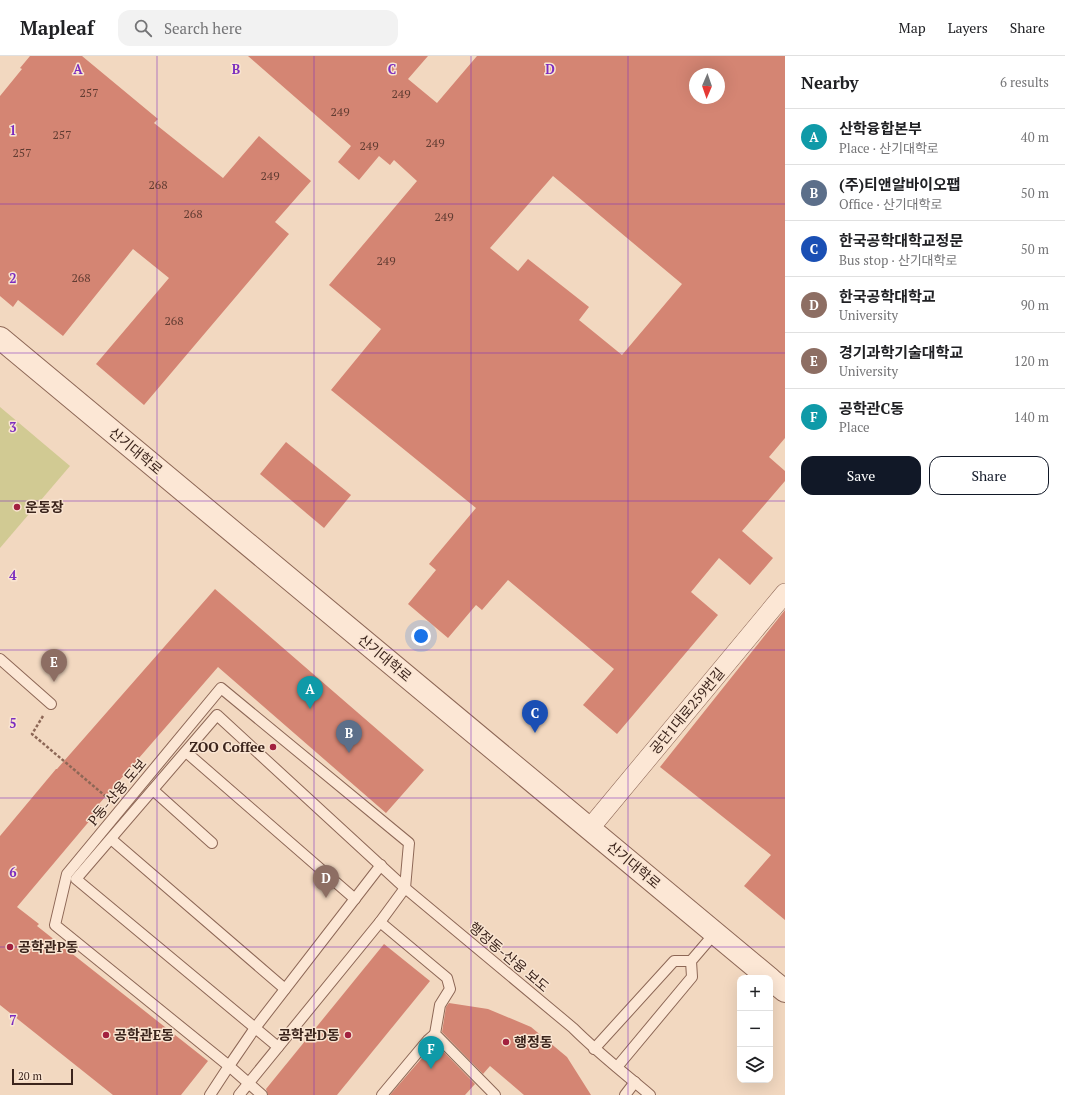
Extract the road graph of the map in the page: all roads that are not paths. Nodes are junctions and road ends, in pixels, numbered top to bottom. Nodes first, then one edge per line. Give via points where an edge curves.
1 (0, 338) edge
2 (785, 593) edge
3 (0, 659) edge
4 (51, 704) road end
5 (186, 752) junction
6 (153, 790) junction
7 (590, 828) junction
8 (111, 839) junction
9 (212, 843) dead end
10 (381, 865) junction
11 (405, 888) junction
12 (355, 899) junction
13 (380, 922) junction
14 (715, 933) junction
15 (691, 961) junction
16 (766, 975) edge
17 (773, 981) edge
18 (285, 989) junction
19 (785, 991) edge
20 (255, 1028) junction
21 (434, 1034) junction
22 (278, 1047) junction
23 (594, 1049) junction
24 (229, 1066) junction
25 (617, 1067) junction
26 (636, 1082) junction
27 (248, 1084) junction
28 (210, 1095) edge
29 (239, 1095) edge
30 (262, 1095) edge
31 (382, 1095) edge
32 (495, 1095) edge
33 (625, 1095) edge
34 (650, 1095) edge

1 - 7 street, 산기대학로
2 - 7 street, 공단1대로259번길
3 - 4 lane
5 - 6 lane
5 - 10 lane, 행정동-산융 보도 via 217,714
5 - 12 lane
6 - 8 lane
6 - 9 lane
7 - 14 street, 산기대학로
8 - 18 lane
8 - 20 lane via 76,879
10 - 11 lane, 행정동-산융 보도
10 - 12 lane
11 - 13 lane
11 - 23 lane, 행정동-산융 보도 via 573,1028
11 - 24 lane, P동-산융 도보 via 409,843 221,688 67,874 55,925
12 - 18 lane
13 - 21 lane via 447,978 450,989 440,1005
13 - 22 lane
14 - 15 lane
14 - 16 street, 산기대학로
15 - 23 lane via 674,961
15 - 25 lane via 692,977
17 - 19 street, 산기대학로
18 - 20 lane
20 - 22 lane
20 - 24 lane
21 - 31 lane
21 - 32 lane
22 - 27 lane
23 - 25 lane, 행정동-산융 보도
24 - 27 lane
24 - 28 lane
25 - 26 lane, 행정동-산융 보도
26 - 33 lane
26 - 34 lane, 행정동-산융 보도
27 - 29 lane
27 - 30 lane

